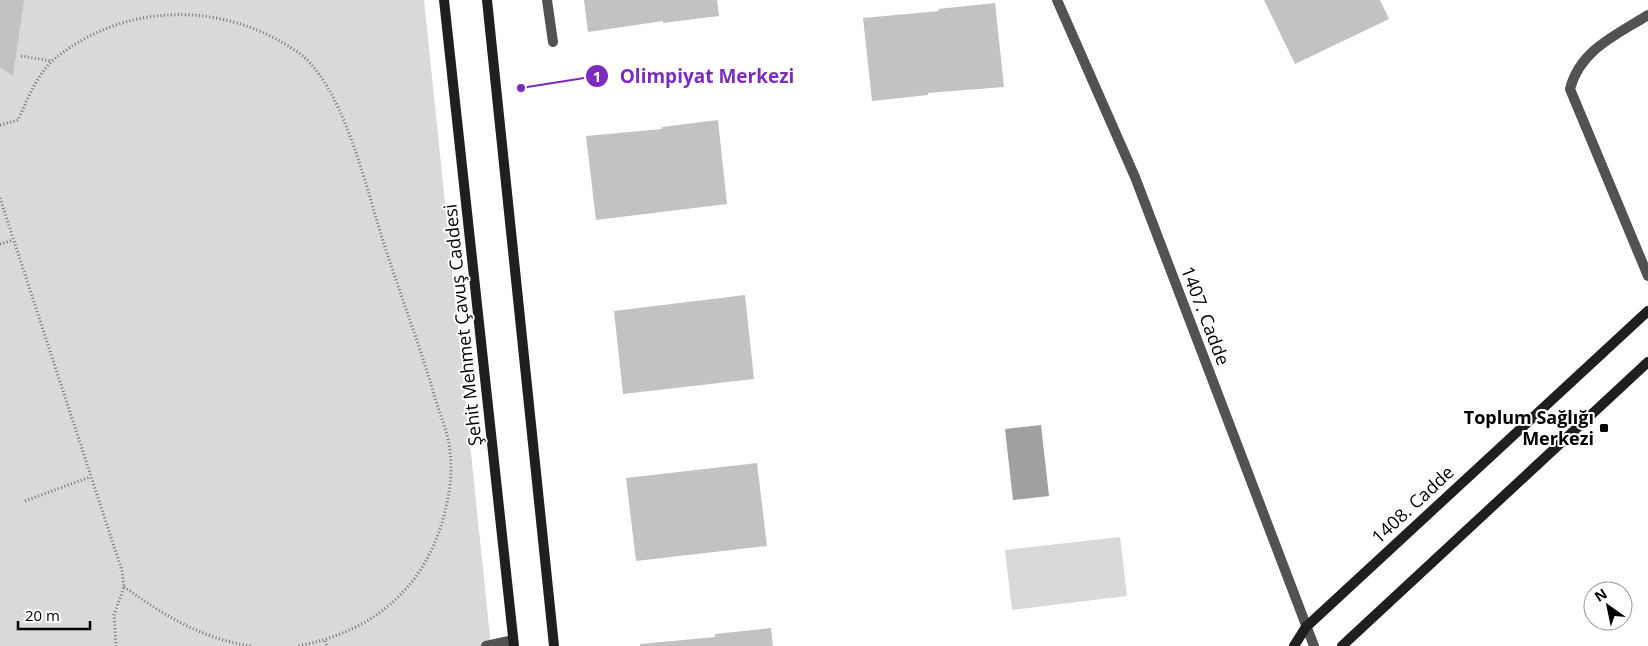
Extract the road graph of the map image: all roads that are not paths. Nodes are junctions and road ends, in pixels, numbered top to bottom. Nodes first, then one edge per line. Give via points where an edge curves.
1 (444, 0) edge
2 (487, 0) edge
3 (547, 0) edge
4 (1057, 0) edge
5 (1648, 15) edge
6 (553, 42) dead end
7 (1648, 276) edge
8 (1648, 311) edge
9 (1648, 362) edge
10 (1306, 627) junction
11 (513, 643) edge
12 (486, 646) edge
13 (554, 646) edge
14 (1294, 646) edge
15 (1314, 646) edge
16 (1342, 646) edge

1 - 11 main road, Şehit Mehmet Çavuş Caddesi
2 - 13 main road
3 - 6 street
4 - 10 street, 1407. Cadde via 1135,177
5 - 7 street via 1589,53 1574,72 1570,89
8 - 10 main road, 1408. Cadde
9 - 16 main road
10 - 14 main road, 1408. Cadde
10 - 15 street, 1407. Cadde
11 - 12 street

